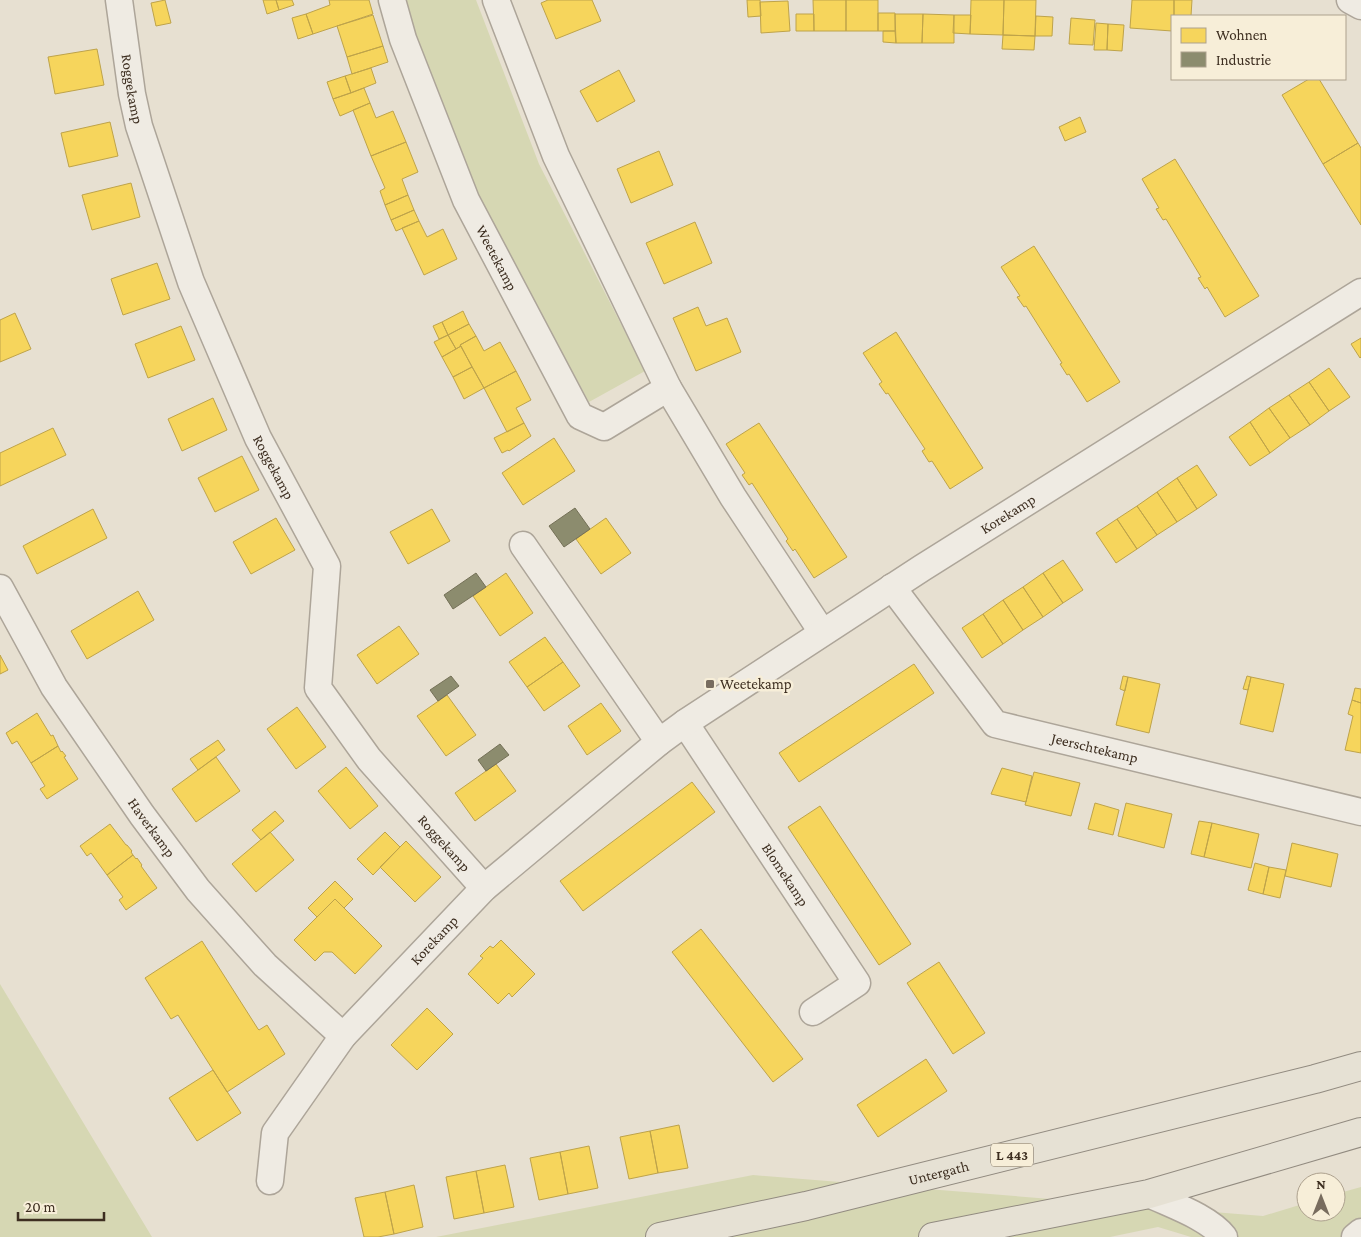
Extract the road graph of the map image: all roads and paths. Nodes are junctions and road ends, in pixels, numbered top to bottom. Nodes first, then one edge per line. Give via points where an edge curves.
1 (119, 0) edge
2 (392, 0) edge
3 (496, 0) edge
4 (1350, 0) edge
5 (1361, 6) edge
6 (1361, 292) edge
7 (668, 388) junction
8 (523, 545) dead end
9 (892, 587) junction
10 (0, 588) edge
11 (822, 632) junction
12 (685, 723) junction
13 (659, 742) junction
14 (1361, 812) edge
15 (484, 888) junction
16 (813, 1012) dead end
17 (343, 1036) junction
18 (1361, 1066) edge
19 (1361, 1132) edge
20 (270, 1181) dead end
21 (1149, 1194) junction
22 (1361, 1232) edge
23 (660, 1237) edge
24 (933, 1237) edge
25 (1224, 1237) edge
26 (1355, 1237) edge

1 - 15 street, Roggekamp via 139,126 191,282 258,438 326,566 318,688 369,759
2 - 7 street, Weetekamp via 403,39 466,200 580,416 604,427
3 - 7 street via 556,156
4 - 5 street
6 - 9 street, Korekamp
7 - 11 street via 733,497
8 - 13 street
9 - 11 street, Korekamp
9 - 14 street, Jeerschtekamp via 995,724
10 - 17 street, Haverkamp via 54,687 198,890 265,965
11 - 12 street, Korekamp
12 - 13 street, Korekamp
12 - 16 street, Blomekamp via 857,983
13 - 15 street, Korekamp
15 - 17 street, Korekamp
17 - 20 street, Korekamp via 275,1133
18 - 23 main road, Untergath / L 443 via 806,1206
19 - 21 main road
21 - 24 main road
21 - 25 street via 1197,1216
22 - 26 street

